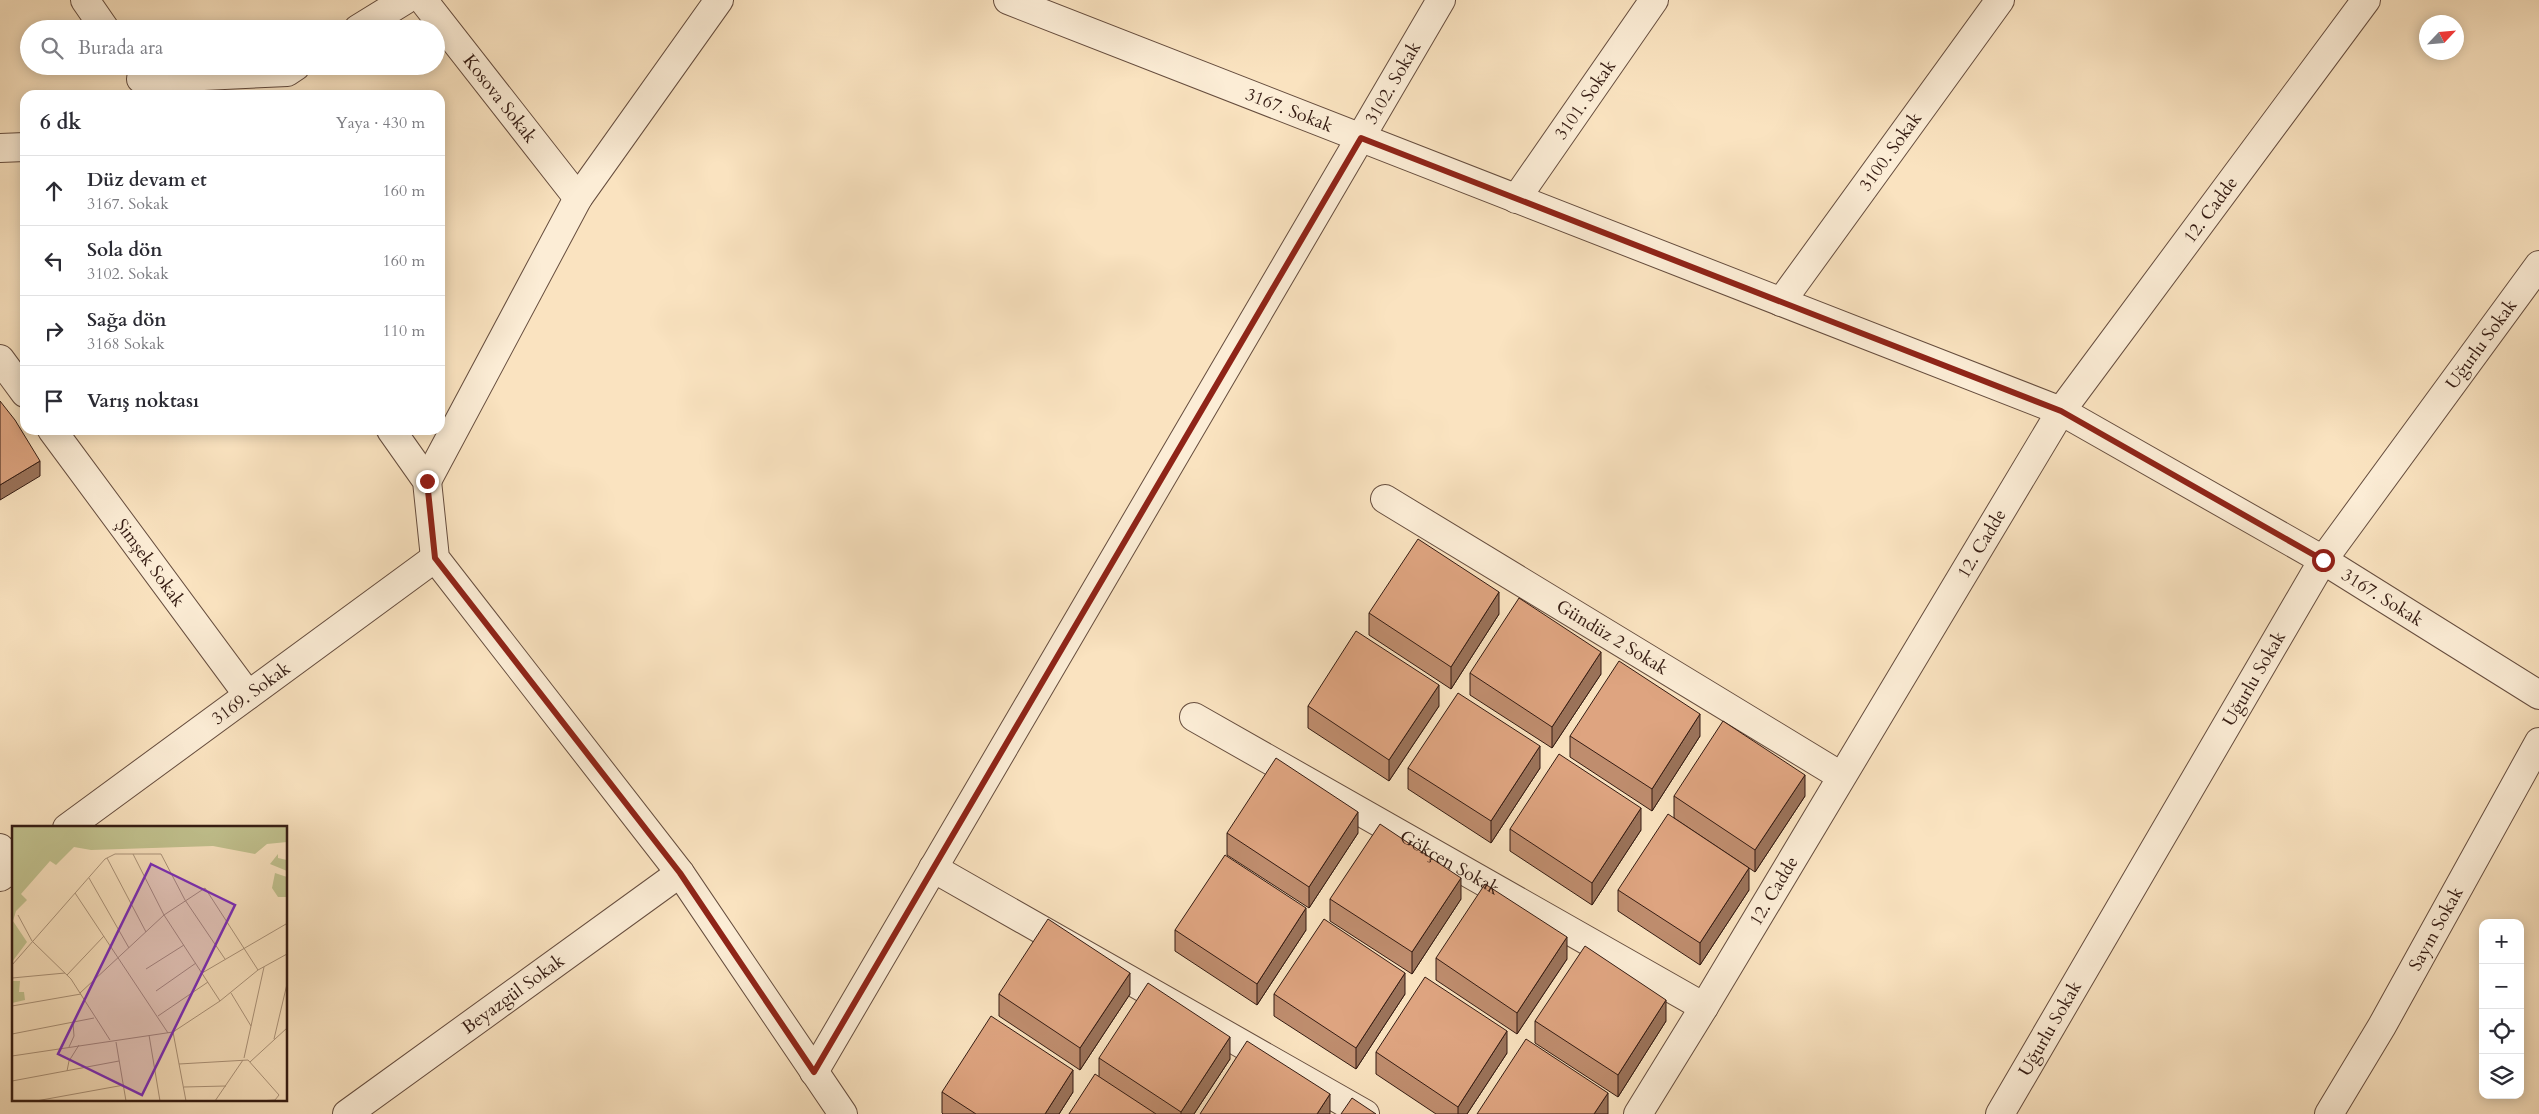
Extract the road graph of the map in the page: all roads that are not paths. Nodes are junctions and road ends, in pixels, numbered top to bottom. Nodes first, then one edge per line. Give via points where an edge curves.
1 (85, 0) edge
2 (405, 0) edge
3 (423, 0) edge
4 (719, 0) edge
5 (1008, 0) edge
6 (1441, 0) edge
7 (1654, 0) edge
8 (2000, 0) edge
9 (2366, 0) edge
10 (99, 20) edge
11 (373, 20) edge
12 (439, 20) edge
13 (445, 28) edge
14 (233, 75) edge
15 (142, 80) edge
16 (1361, 138) junction
17 (20, 147) edge
18 (0, 148) edge
19 (578, 198) junction
20 (1516, 199) junction
21 (2539, 265) edge
22 (1781, 302) junction
23 (0, 359) edge
24 (20, 386) edge
25 (2061, 411) junction
26 (56, 435) edge
27 (395, 435) edge
28 (427, 481) junction
29 (1385, 499) dead end
30 (435, 558) junction
31 (2323, 560) junction
32 (248, 695) junction
33 (2539, 695) edge
34 (1194, 717) dead end
35 (2539, 742) edge
36 (1841, 776) junction
37 (70, 826) edge
38 (0, 848) edge
39 (12, 864) edge
40 (12, 868) edge
41 (933, 868) junction
42 (680, 873) junction
43 (0, 877) edge
44 (1704, 1007) junction
45 (814, 1072) junction
46 (347, 1114) edge
47 (843, 1114) edge
48 (1365, 1114) edge
49 (1638, 1114) edge
50 (2000, 1114) edge
51 (2329, 1114) edge

1 - 10 street
2 - 11 street
3 - 12 street, Kosova Sokak
4 - 19 street
5 - 16 street, 3167. Sokak
6 - 16 street, 3102. Sokak
7 - 20 street, 3101. Sokak
8 - 22 street, 3100. Sokak
9 - 25 street, 12. Cadde
13 - 19 street, Kosova Sokak
14 - 15 street
16 - 20 street, 3167. Sokak
16 - 41 street, 3102. Sokak
17 - 18 street
19 - 28 street
20 - 22 street, 3167. Sokak
21 - 31 street, Uğurlu Sokak
22 - 25 street, 3167. Sokak
23 - 24 street
25 - 31 street, 3167. Sokak
25 - 36 street, 12. Cadde
26 - 32 street, Şimşek Sokak
27 - 28 street
28 - 30 street
29 - 36 street, Gündüz 2 Sokak
30 - 32 street, 3169. Sokak
30 - 42 street
31 - 33 street, 3167. Sokak
31 - 50 street, Uğurlu Sokak
32 - 37 street, 3169. Sokak
34 - 44 street, Gökçen Sokak
35 - 51 street, Sayın Sokak
36 - 44 street, 12. Cadde
38 - 39 street
40 - 43 street
41 - 45 street, 3102. Sokak
41 - 48 street
42 - 45 street
42 - 46 street, Beyazgül Sokak
44 - 49 street, 12. Cadde
45 - 47 street

